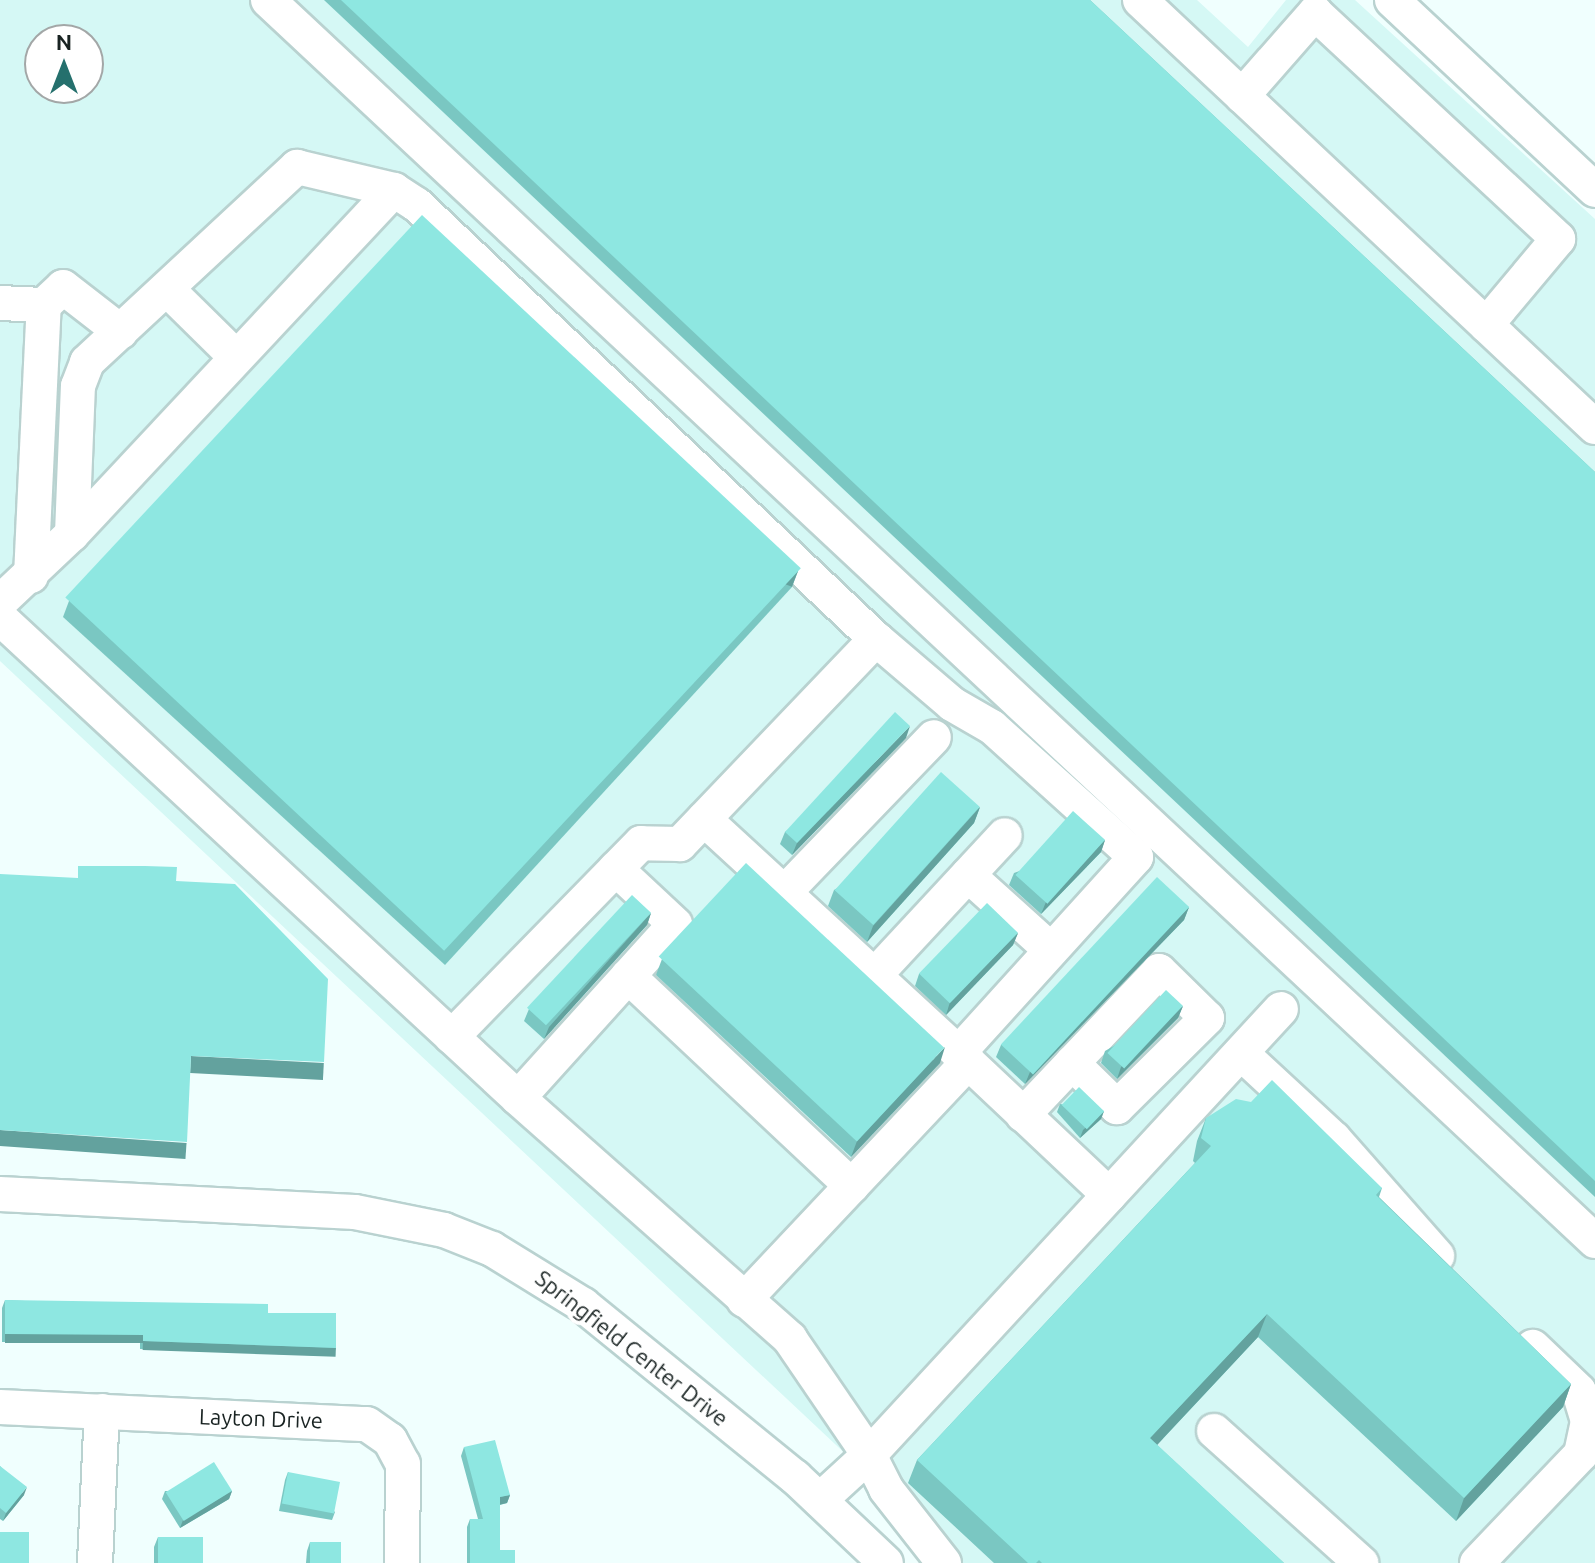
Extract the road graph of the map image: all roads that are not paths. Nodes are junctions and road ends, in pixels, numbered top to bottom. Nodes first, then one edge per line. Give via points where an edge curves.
1 (268, 0) edge
2 (1140, 0) edge
3 (1392, 0) edge
4 (1242, 96) junction
5 (394, 190) junction
6 (1595, 190) edge
7 (167, 289) junction
8 (0, 303) edge
9 (44, 305) junction
10 (1486, 325) junction
11 (121, 332) junction
12 (235, 356) junction
13 (1595, 427) edge
14 (72, 534) junction
15 (31, 576) junction
16 (0, 602) edge
17 (0, 618) edge
18 (876, 639) junction
19 (934, 737) dead end
20 (704, 819) junction
21 (1005, 835) dead end
22 (616, 869) junction
23 (968, 875) junction
24 (784, 893) junction
25 (1051, 950) junction
26 (628, 976) junction
27 (874, 976) junction
28 (1281, 1009) dead end
29 (452, 1037) junction
30 (1241, 1053) junction
31 (963, 1058) junction
32 (1072, 1063) dead end
33 (518, 1098) junction
34 (1023, 1115) junction
35 (852, 1186) junction
36 (0, 1194) edge
37 (1109, 1195) junction
38 (1595, 1241) edge
39 (1466, 1284) edge
40 (744, 1300) junction
41 (1511, 1327) edge
42 (0, 1407) edge
43 (102, 1411) junction
44 (1214, 1431) dead end
45 (869, 1455) junction
46 (820, 1500) junction
47 (95, 1563) edge
48 (402, 1563) edge
49 (886, 1563) edge
50 (944, 1563) edge
51 (1361, 1563) edge
52 (1477, 1563) edge

1 - 38 street
2 - 4 street
3 - 6 street
4 - 10 street
4 - 10 street via 1315,13 1558,239
5 - 7 street via 297,167
5 - 12 street
5 - 18 street via 428,216
7 - 11 street
7 - 12 street
8 - 9 street
9 - 11 street via 63,287
9 - 15 street
10 - 13 street
11 - 14 street via 87,362 78,386
12 - 14 street
14 - 15 street
15 - 16 street
17 - 29 street
18 - 20 street
18 - 25 street via 952,704 992,727 1136,857
19 - 24 street
20 - 22 street via 680,844 641,843
20 - 24 street
21 - 23 street
22 - 26 street via 675,924
22 - 29 street
23 - 25 street
23 - 27 street
24 - 27 street
25 - 31 street
26 - 33 street
26 - 35 street
27 - 31 street
28 - 30 street
29 - 33 street
30 - 37 street
30 - 39 street via 1334,1139 1394,1204 1409,1230
31 - 34 street
31 - 35 street
32 - 34 street
33 - 40 street
34 - 37 street
35 - 40 street
36 - 46 street, Springfield Center Drive via 355,1212 444,1230 530,1269 583,1305
37 - 45 street
40 - 45 street via 790,1339
41 - 52 street via 1579,1391 1588,1421 1581,1454
42 - 43 street, Layton Drive
43 - 47 street
43 - 48 street, Layton Drive via 353,1421 380,1430 403,1464
44 - 51 street
45 - 46 street
45 - 50 street via 886,1489
46 - 49 street, Springfield Center Drive

